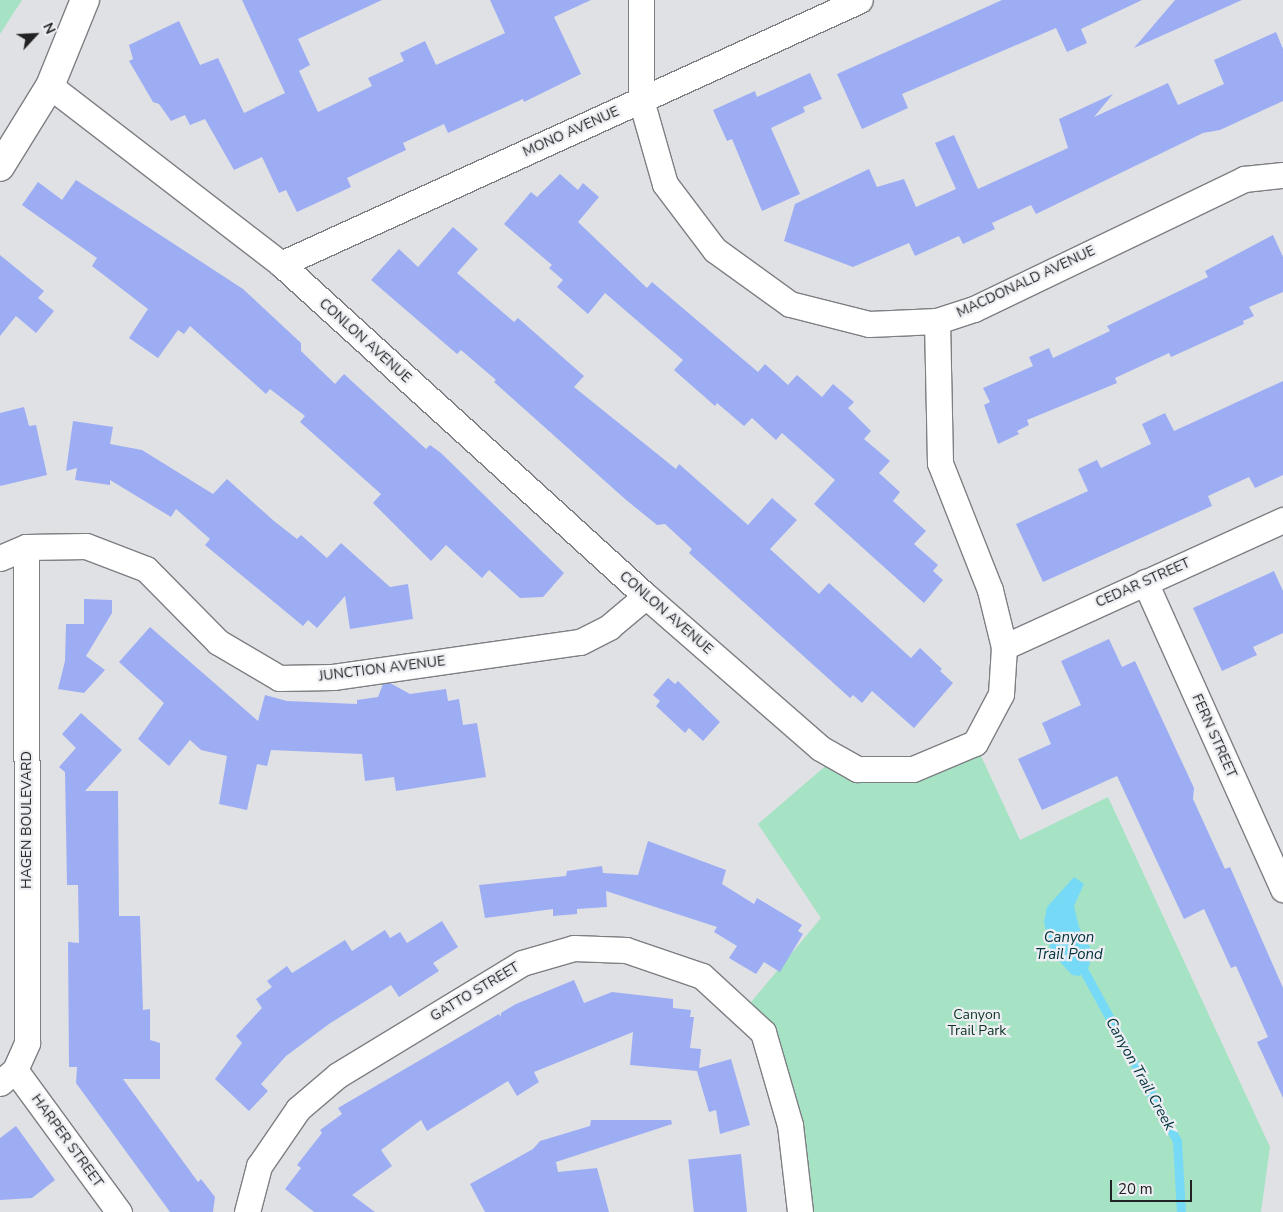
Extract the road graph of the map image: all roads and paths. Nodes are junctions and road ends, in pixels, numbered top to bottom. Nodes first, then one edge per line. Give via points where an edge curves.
1 (85, 0) edge
2 (641, 0) edge
3 (860, 0) edge
4 (50, 86) junction
5 (641, 100) junction
6 (0, 167) edge
7 (1283, 175) edge
8 (281, 264) junction
9 (937, 321) junction
10 (1283, 520) edge
11 (26, 547) junction
12 (0, 558) edge
13 (1145, 582) junction
14 (646, 596) junction
15 (1004, 647) junction
16 (1282, 883) edge
17 (8, 1076) edge
18 (119, 1212) edge
19 (247, 1212) edge
20 (800, 1212) edge

1 - 4 street
2 - 5 street, MACDONALD AVENUE
3 - 5 street, MONO AVENUE
4 - 6 street
4 - 8 street, CONLON AVENUE
5 - 8 street, MONO AVENUE
5 - 9 street, MACDONALD AVENUE via 665,184 715,250 790,304 870,324
7 - 9 street, MACDONALD AVENUE via 1244,179 974,309
8 - 14 street, CONLON AVENUE
9 - 15 street, CONLON AVENUE via 940,463 990,590
10 - 13 street, CEDAR STREET
11 - 12 street, JUNCTION AVENUE
11 - 14 street, JUNCTION AVENUE via 86,546 146,569 218,642 279,678 333,677 580,642 609,626
11 - 17 street, HAGEN BOULEVARD via 27,1043
13 - 15 street, CEDAR STREET
13 - 16 street, FERN STREET
14 - 15 street, CONLON AVENUE via 820,748 856,769 913,769 975,743 1001,694
17 - 18 street, HARPER STREET
19 - 20 street, GATTO STREET via 259,1166 298,1109 338,1075 522,963 574,948 626,950 702,976 763,1032 790,1125

